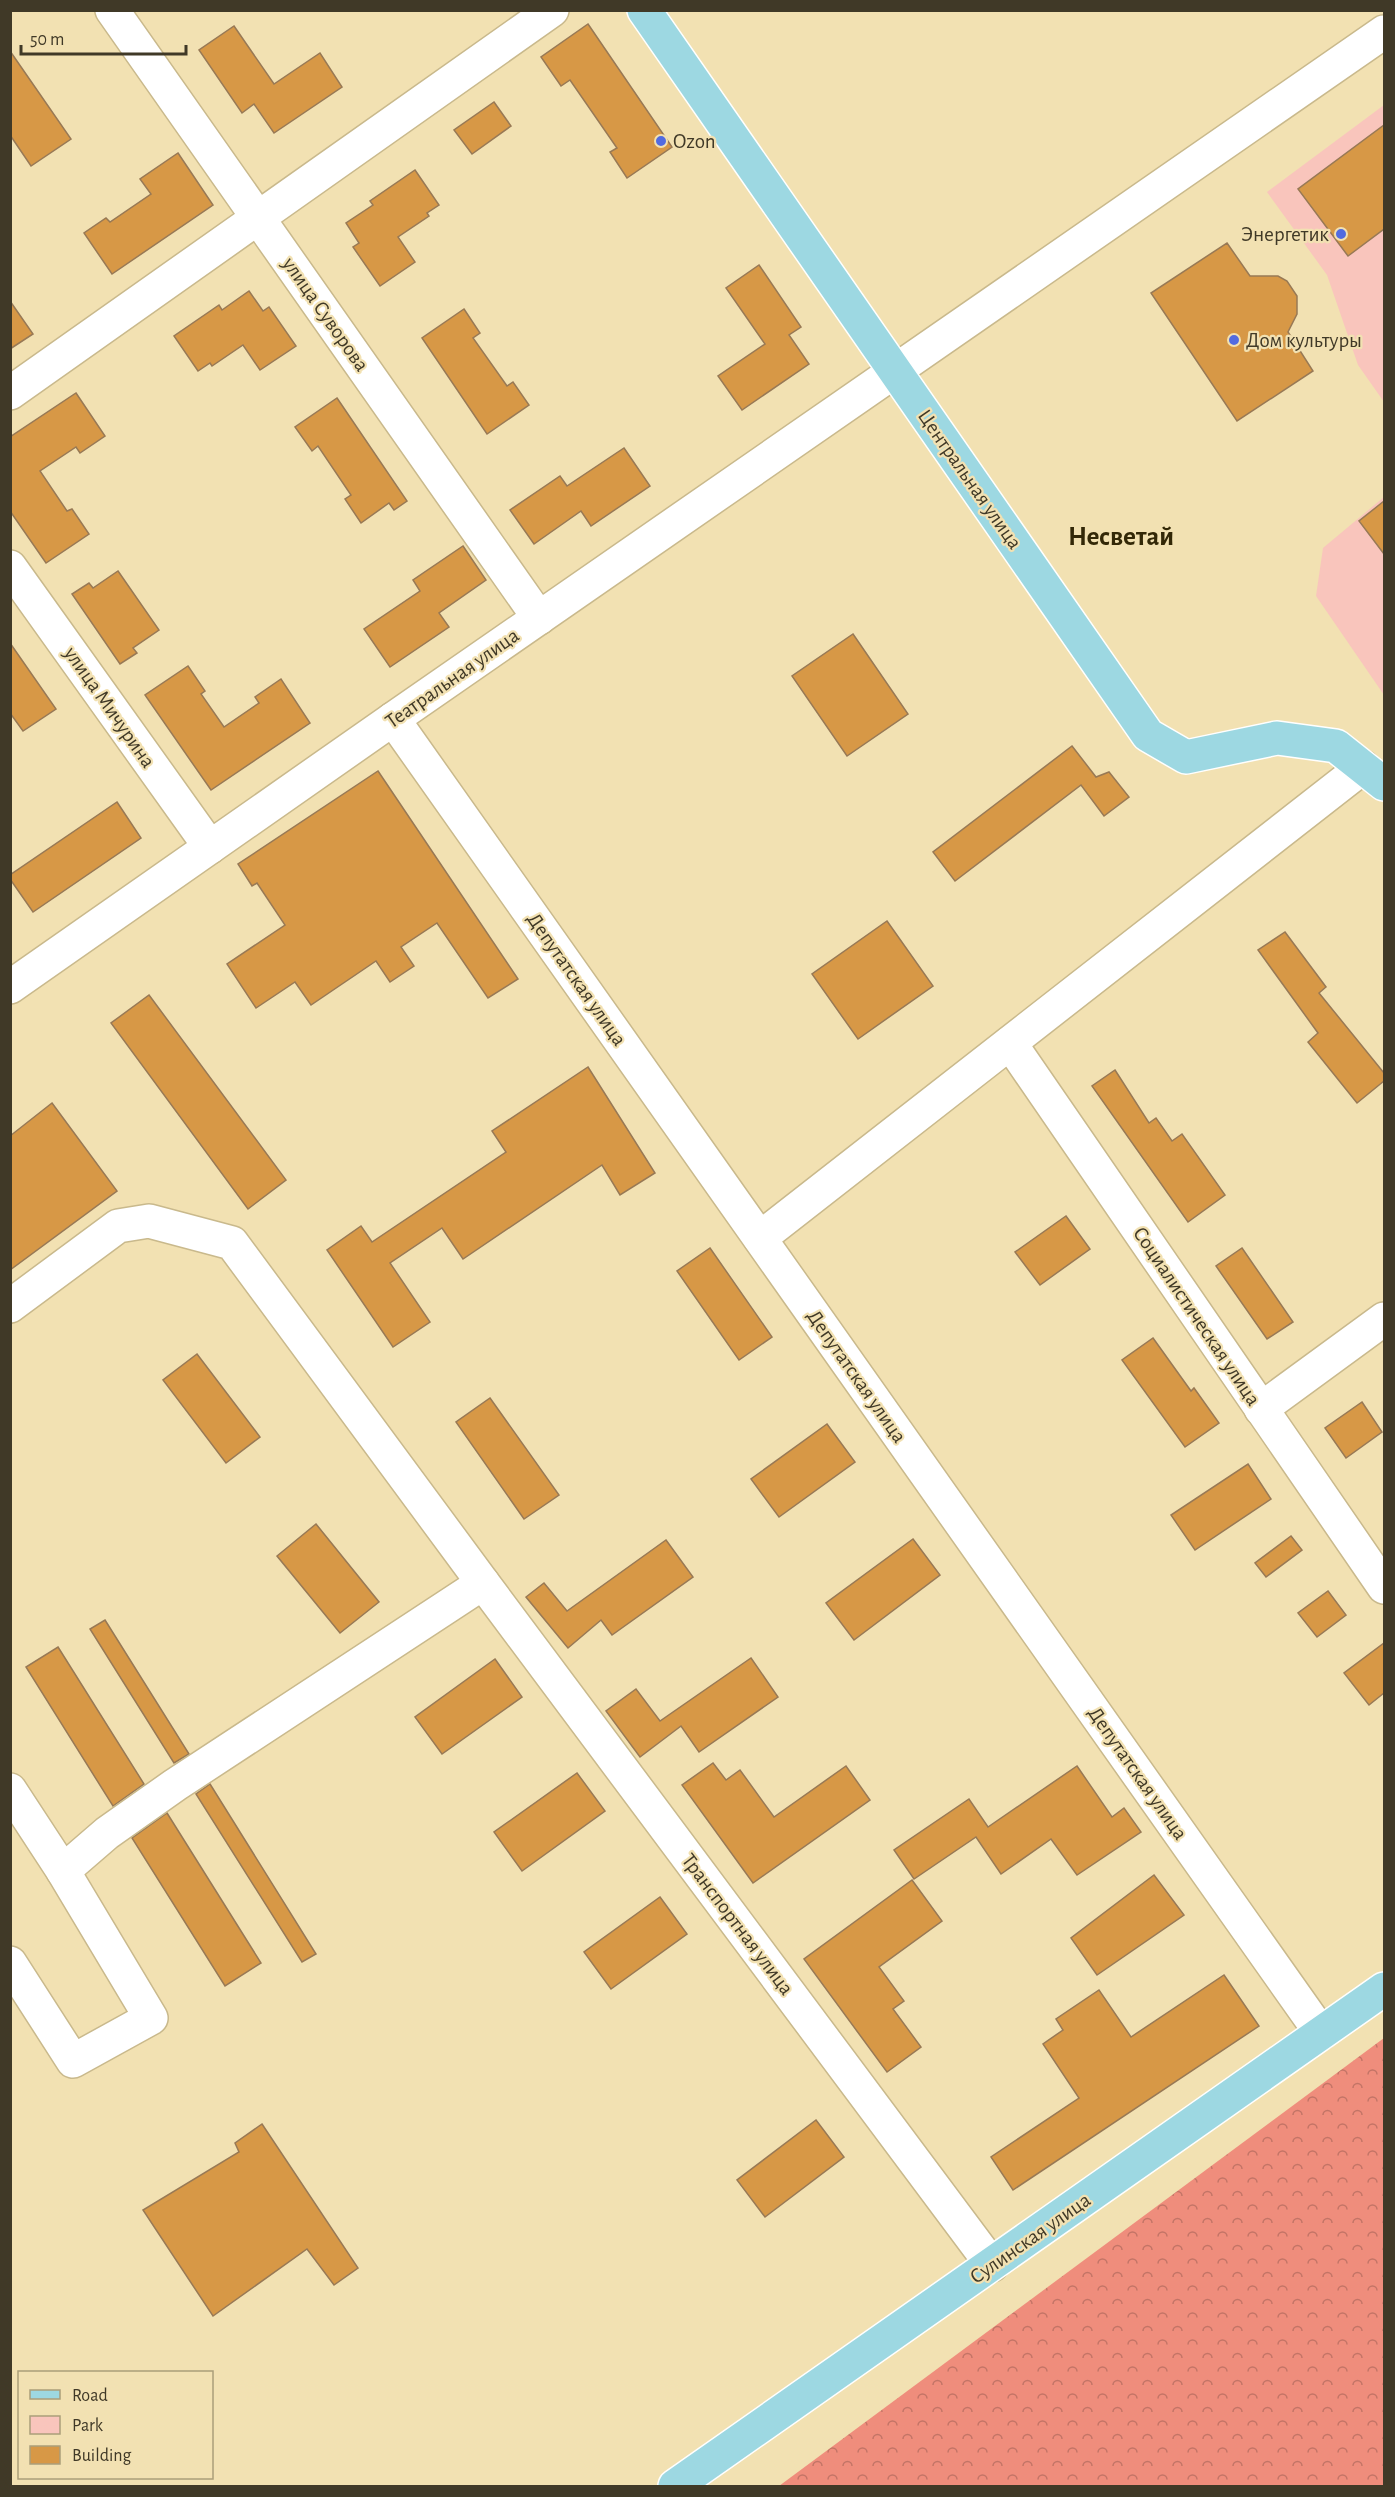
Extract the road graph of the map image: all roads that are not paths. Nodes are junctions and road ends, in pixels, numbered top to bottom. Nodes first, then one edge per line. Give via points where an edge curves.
1 (112, 10) edge
2 (552, 10) edge
3 (644, 10) edge
4 (1384, 32) edge
5 (258, 218) junction
6 (896, 372) junction
7 (10, 393) edge
8 (10, 567) edge
9 (539, 618) junction
10 (393, 719) junction
11 (1374, 776) edge
12 (210, 847) junction
13 (10, 987) edge
14 (1010, 1043) junction
15 (760, 1238) junction
16 (10, 1306) edge
17 (1384, 1318) edge
18 (1261, 1409) junction
19 (483, 1583) junction
20 (1384, 1587) edge
21 (10, 1790) edge
22 (63, 1871) junction
23 (10, 1963) edge
24 (1384, 1989) edge
25 (1321, 2033) junction
26 (992, 2265) junction
27 (675, 2487) edge

1 - 5 street, улица Суворова
2 - 5 street
3 - 6 main road, Центральная улица
4 - 6 street, Театральная улица
5 - 7 street
5 - 9 street, улица Суворова
6 - 9 street, Театральная улица
6 - 11 main road, Центральная улица via 1148,735 1186,757 1277,738 1336,746
8 - 12 street, улица Мичурина
9 - 10 street, Театральная улица
10 - 12 street, Театральная улица
10 - 15 street, Депутатская улица
11 - 14 street
12 - 13 street, Театральная улица
14 - 15 street
14 - 18 street, Социалистическая улица
15 - 25 street, Депутатская улица
16 - 19 street, Транспортная улица via 118,1226 149,1221 232,1243
17 - 18 street
18 - 20 street, Социалистическая улица
19 - 22 street via 175,1785 106,1833
19 - 26 street, Транспортная улица
21 - 22 street
22 - 23 street via 151,2018 73,2061
24 - 25 main road, Сулинская улица
25 - 26 main road, Сулинская улица
26 - 27 main road, Сулинская улица

